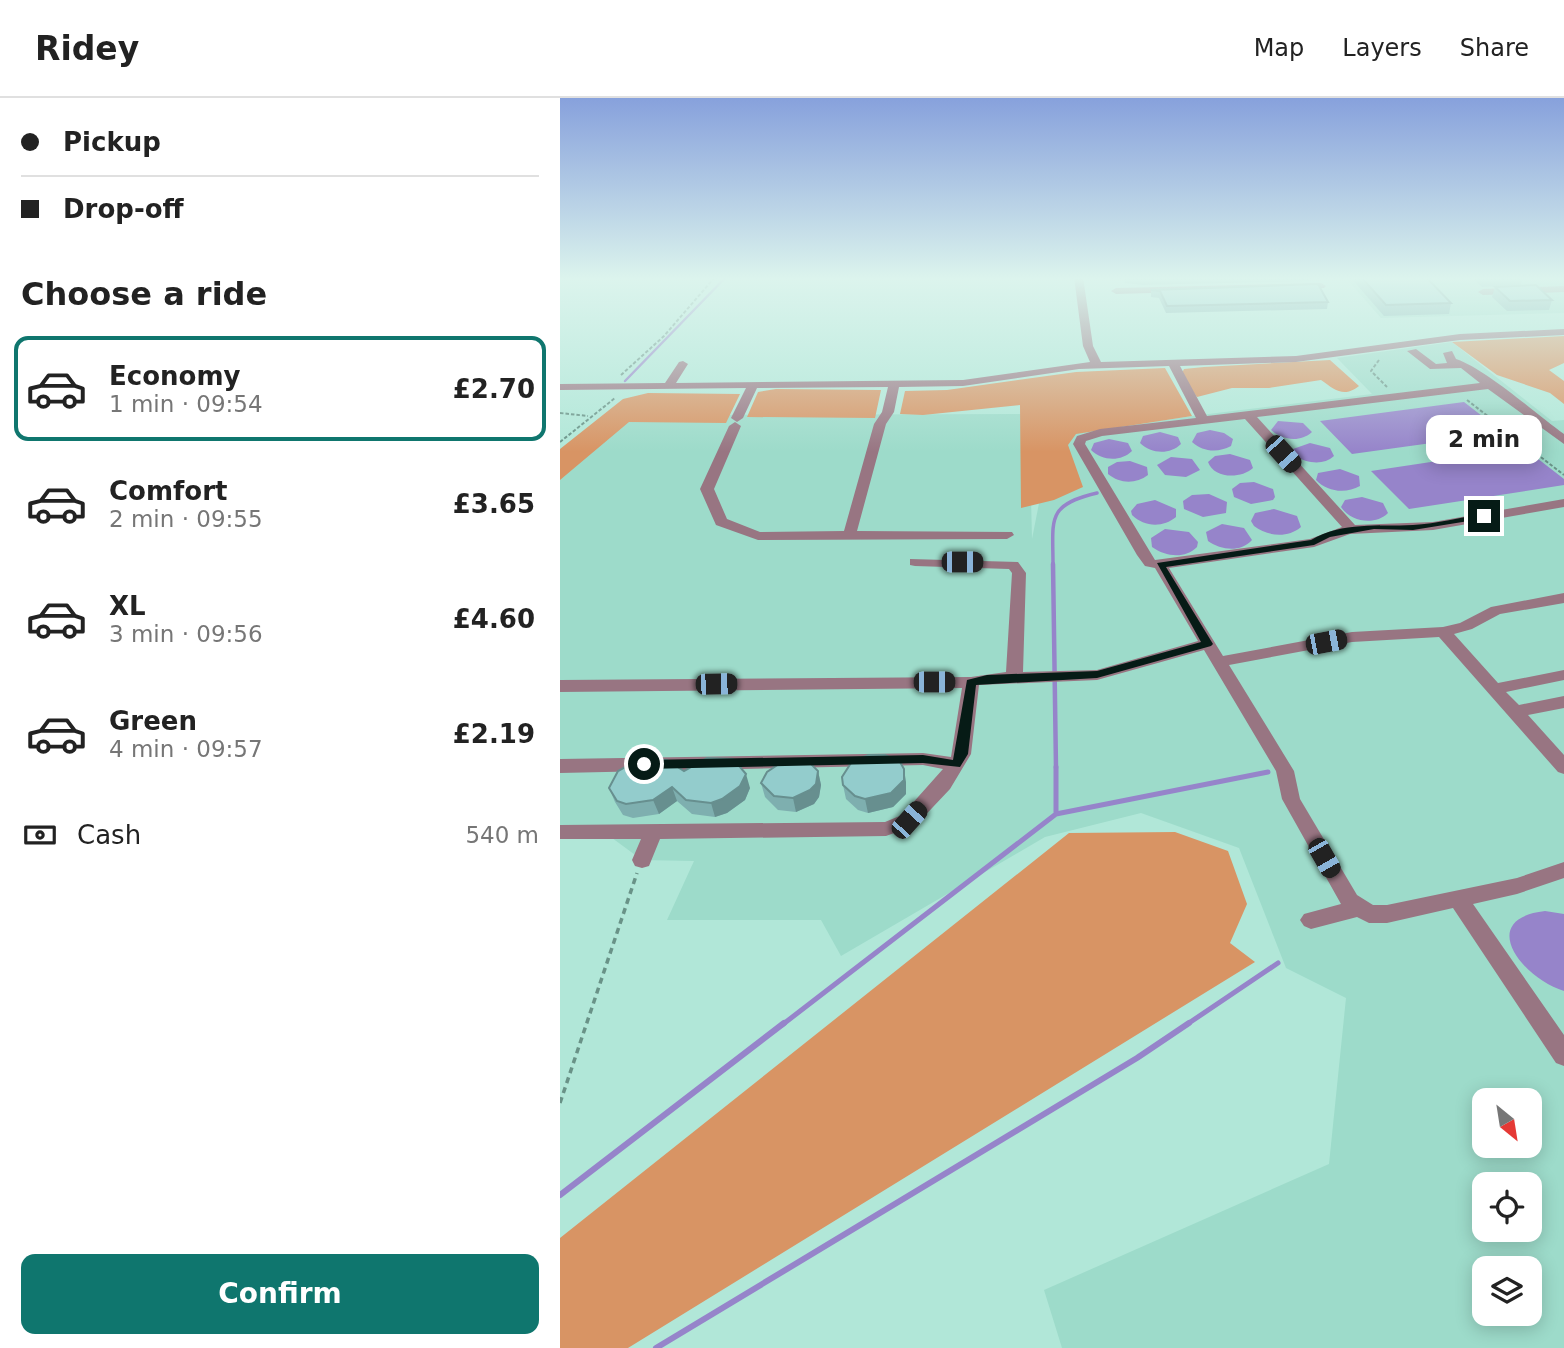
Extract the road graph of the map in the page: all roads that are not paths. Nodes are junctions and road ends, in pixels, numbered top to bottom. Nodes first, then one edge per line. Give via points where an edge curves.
1 (1086, 335) edge
2 (1509, 335) edge
3 (1432, 340) junction
4 (1412, 351) dead end
5 (1173, 363) junction
6 (683, 364) dead end
7 (1097, 365) junction
8 (1463, 365) junction
9 (894, 384) junction
10 (753, 385) junction
11 (1492, 385) junction
12 (668, 386) junction
13 (560, 387) edge
14 (1248, 415) junction
15 (1203, 420) junction
16 (1564, 424) edge
17 (1545, 426) junction
18 (1564, 440) edge
19 (1564, 503) edge
20 (1352, 530) junction
21 (1007, 535) dead end
22 (849, 537) junction
23 (915, 562) dead end
24 (1160, 565) junction
25 (1564, 598) edge
26 (1443, 632) junction
27 (1208, 644) junction
28 (1219, 662) junction
29 (1564, 675) edge
30 (1014, 678) junction
31 (971, 682) junction
32 (1494, 689) junction
33 (563, 691) edge
34 (1564, 702) edge
35 (1515, 712) junction
36 (956, 764) junction
37 (560, 766) edge
38 (1564, 767) edge
39 (560, 832) edge
40 (653, 832) junction
41 (642, 860) road end
42 (1561, 876) edge
43 (1458, 899) junction
44 (1360, 908) junction
45 (1311, 920) dead end
46 (1564, 1055) edge

1 - 7 street
2 - 3 street
3 - 5 street via 1323,357
3 - 8 street via 1451,360
4 - 8 street via 1434,367
5 - 7 street
5 - 15 street
6 - 12 street
7 - 9 street via 978,381
8 - 11 street
9 - 10 street
9 - 22 street
10 - 12 street
10 - 22 street via 707,489 721,522 758,536
11 - 14 street
11 - 17 street
12 - 13 street
14 - 15 street
14 - 20 street
15 - 24 street via 1100,433 1081,439 1079,444 1132,538 1150,563
16 - 17 street
17 - 18 street
19 - 20 street via 1413,528
20 - 24 street via 1327,534 1314,543
21 - 22 street
23 - 30 street via 1013,565 1018,573
24 - 27 street
25 - 26 street via 1496,610
26 - 28 street via 1352,637
26 - 32 street
27 - 28 street
27 - 30 street via 1097,675
28 - 44 street via 1285,771 1290,799 1350,901
29 - 32 street
30 - 31 street
31 - 33 street
31 - 36 street via 962,754
32 - 35 street
34 - 35 street
35 - 38 street
36 - 37 street via 923,759
36 - 40 street via 909,820 886,828
39 - 40 street
40 - 41 street
42 - 43 street
43 - 44 street via 1387,914 1369,914
43 - 46 street
44 - 45 street

